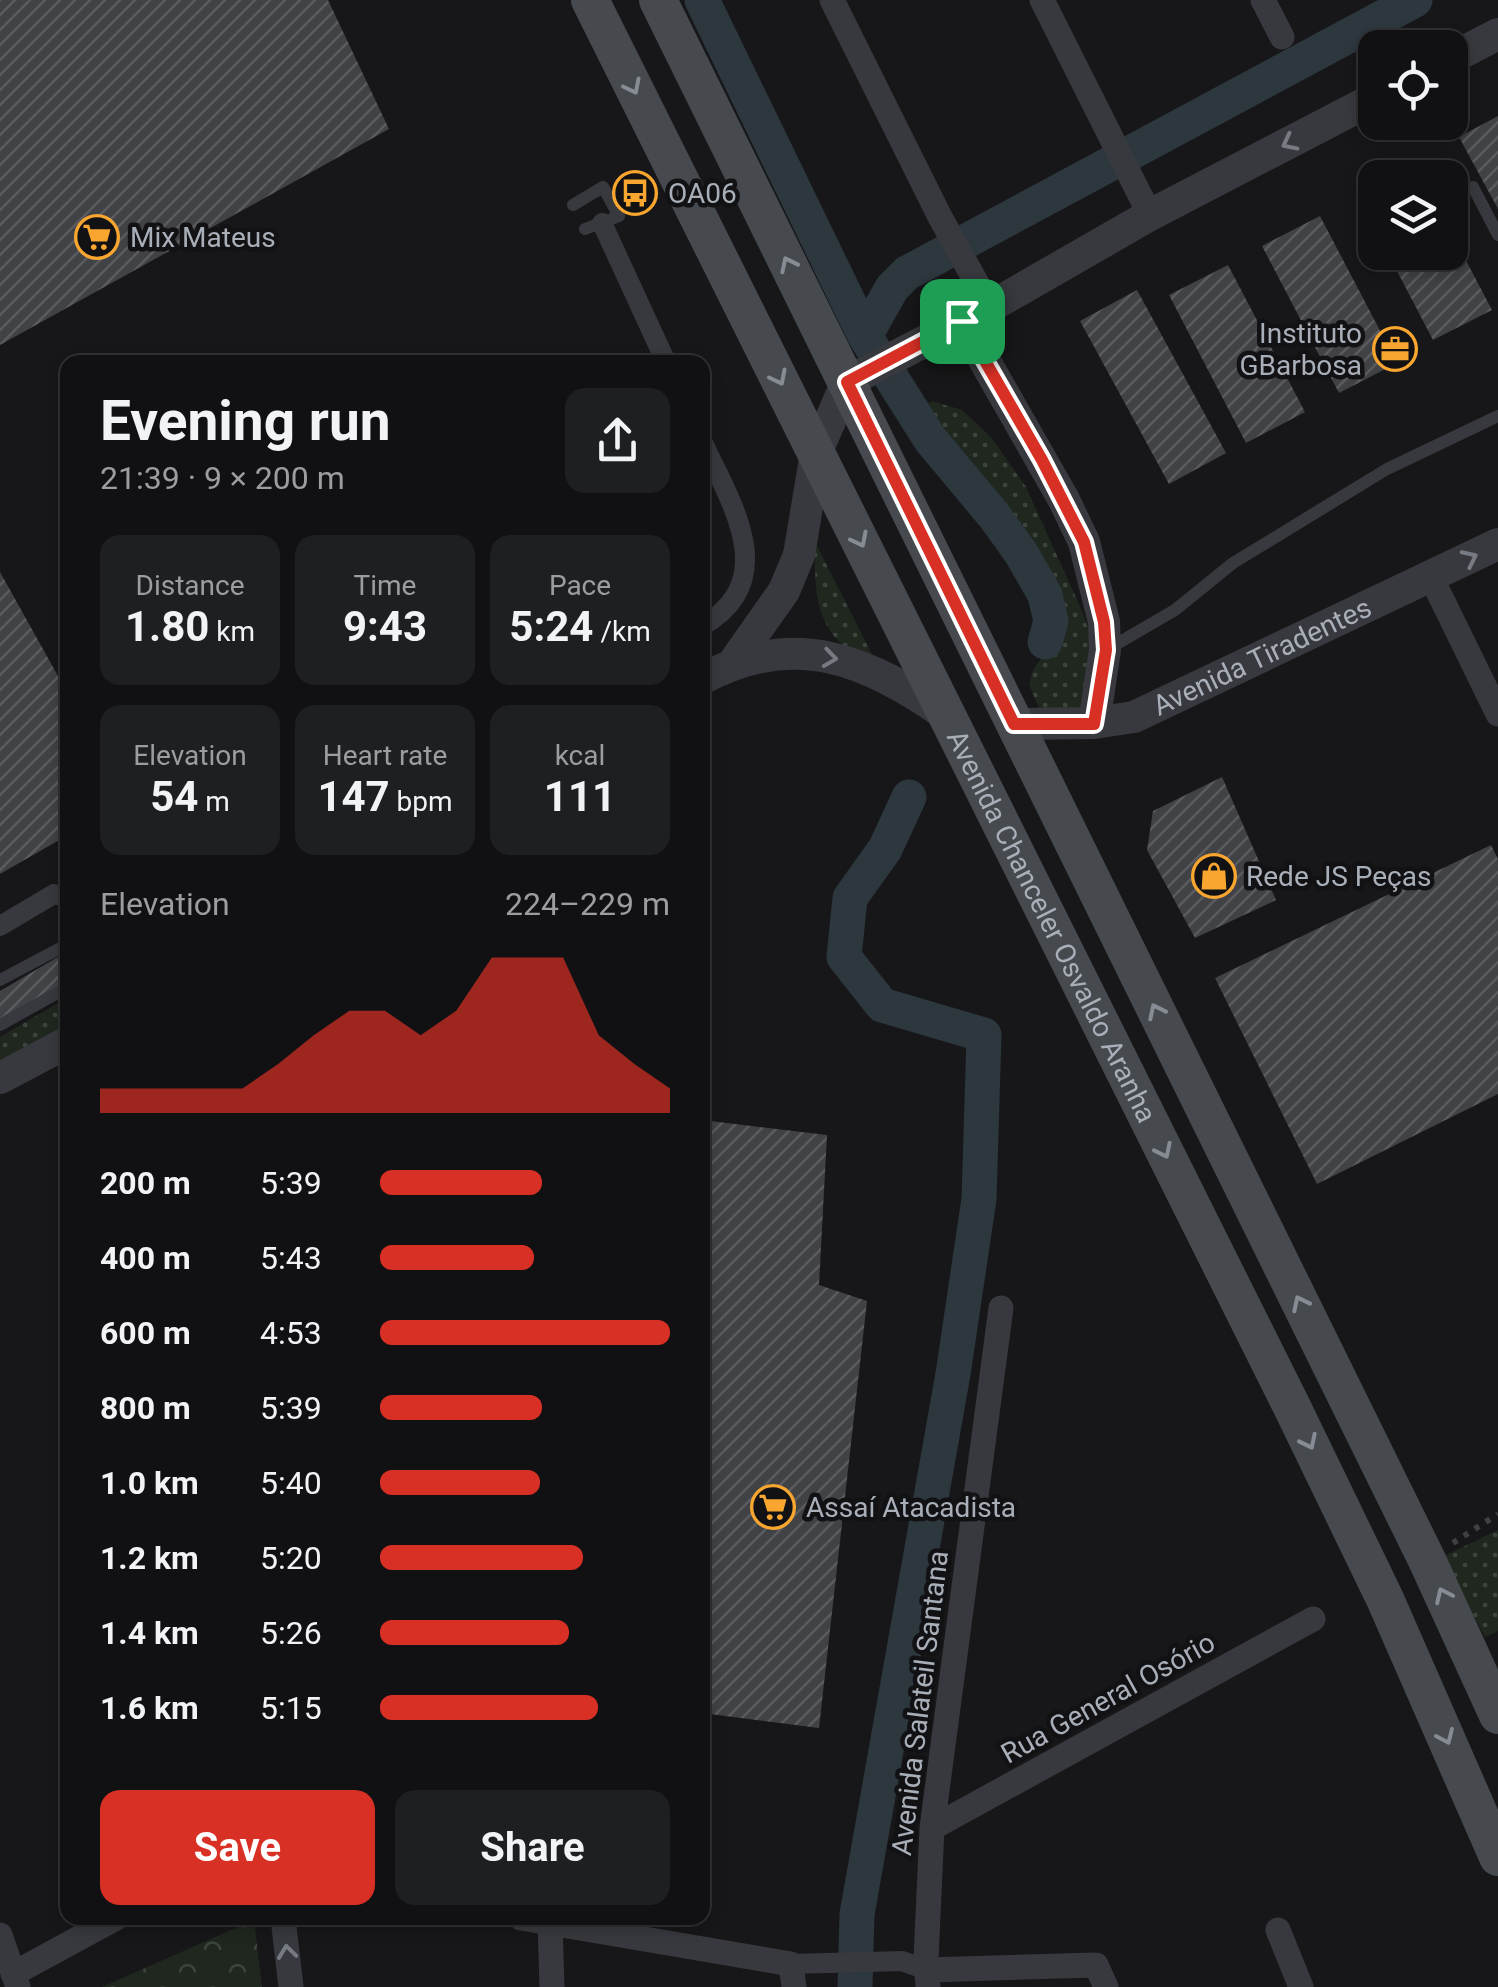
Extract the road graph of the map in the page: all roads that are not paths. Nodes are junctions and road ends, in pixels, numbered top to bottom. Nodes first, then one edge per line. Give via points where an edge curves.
1 (590, 0) edge
2 (658, 0) edge
3 (832, 0) edge
4 (1042, 0) edge
5 (1263, 0) edge
6 (1498, 34) edge
7 (1282, 37) dead end
8 (1468, 50) edge
9 (1358, 107) edge
10 (1472, 187) dead end
11 (573, 205) dead end
12 (1150, 215) junction
13 (602, 222) joint
14 (1498, 235) edge
15 (976, 314) junction
16 (663, 355) edge
17 (856, 377) junction
18 (1498, 416) edge
19 (816, 453) junction
20 (710, 458) edge
21 (1498, 544) edge
22 (1431, 577) junction
23 (710, 621) edge
24 (1106, 650) junction
25 (734, 662) junction
26 (710, 675) edge
27 (1498, 714) edge
28 (950, 718) junction
29 (1014, 724) junction
30 (1094, 724) junction
31 (60, 896) edge
32 (0, 926) edge
33 (60, 948) edge
34 (0, 980) edge
35 (60, 991) edge
36 (0, 1025) edge
37 (60, 1046) edge
38 (0, 1078) edge
39 (1001, 1308) dead end
40 (1313, 1619) dead end
41 (1498, 1715) edge
42 (932, 1828) junction
43 (1498, 1857) edge
44 (105, 1925) edge
45 (284, 1925) edge
46 (550, 1925) edge
47 (564, 1925) edge
48 (1278, 1930) dead end
49 (0, 1935) edge
50 (919, 1973) edge
51 (792, 1975) edge
52 (1101, 1976) edge
53 (15, 1981) edge
54 (291, 1987) edge
55 (552, 1987) edge
56 (1301, 1987) edge

1 -> 19 main road, Avenida Chanceler Osvaldo Aranha
17 -> 2 main road, Avenida Chanceler Osvaldo Aranha
3 - 15 street via 962,259
4 - 12 street
5 - 7 street
6 - 8 street
9 -> 12 street
10 - 14 lane
11 - 13 lane via 603,187
12 - 15 street
13 - 16 street
15 - 17 street
15 - 24 street via 1084,542
17 - 19 street
17 - 29 main road, Avenida Chanceler Osvaldo Aranha
18 - 24 lane via 1372,478
19 - 25 street via 799,554 784,591
19 -> 28 main road, Avenida Chanceler Osvaldo Aranha
20 - 23 street via 744,531 747,558 734,597
22 -> 21 street, Avenida Tiradentes
22 - 27 street
22 - 30 street, Avenida Tiradentes via 1158,708
24 - 30 street
25 - 26 street
25 -> 28 street via 782,653 846,660 907,686
28 -> 43 main road, Avenida Chanceler Osvaldo Aranha via 1377,1582
29 - 30 street, Avenida Tiradentes
41 -> 29 main road, Avenida Chanceler Osvaldo Aranha
31 - 32 street
33 - 34 lane
35 - 36 lane
37 - 38 street
39 - 42 street, Avenida Salateil Santana
40 - 42 street, Rua General Osório
42 - 50 street, Avenida Salateil Santana
44 - 53 street
54 -> 45 street
46 - 55 street
47 - 51 street
48 - 56 street
49 - 53 street
50 - 51 street via 827,1962
50 - 52 street

